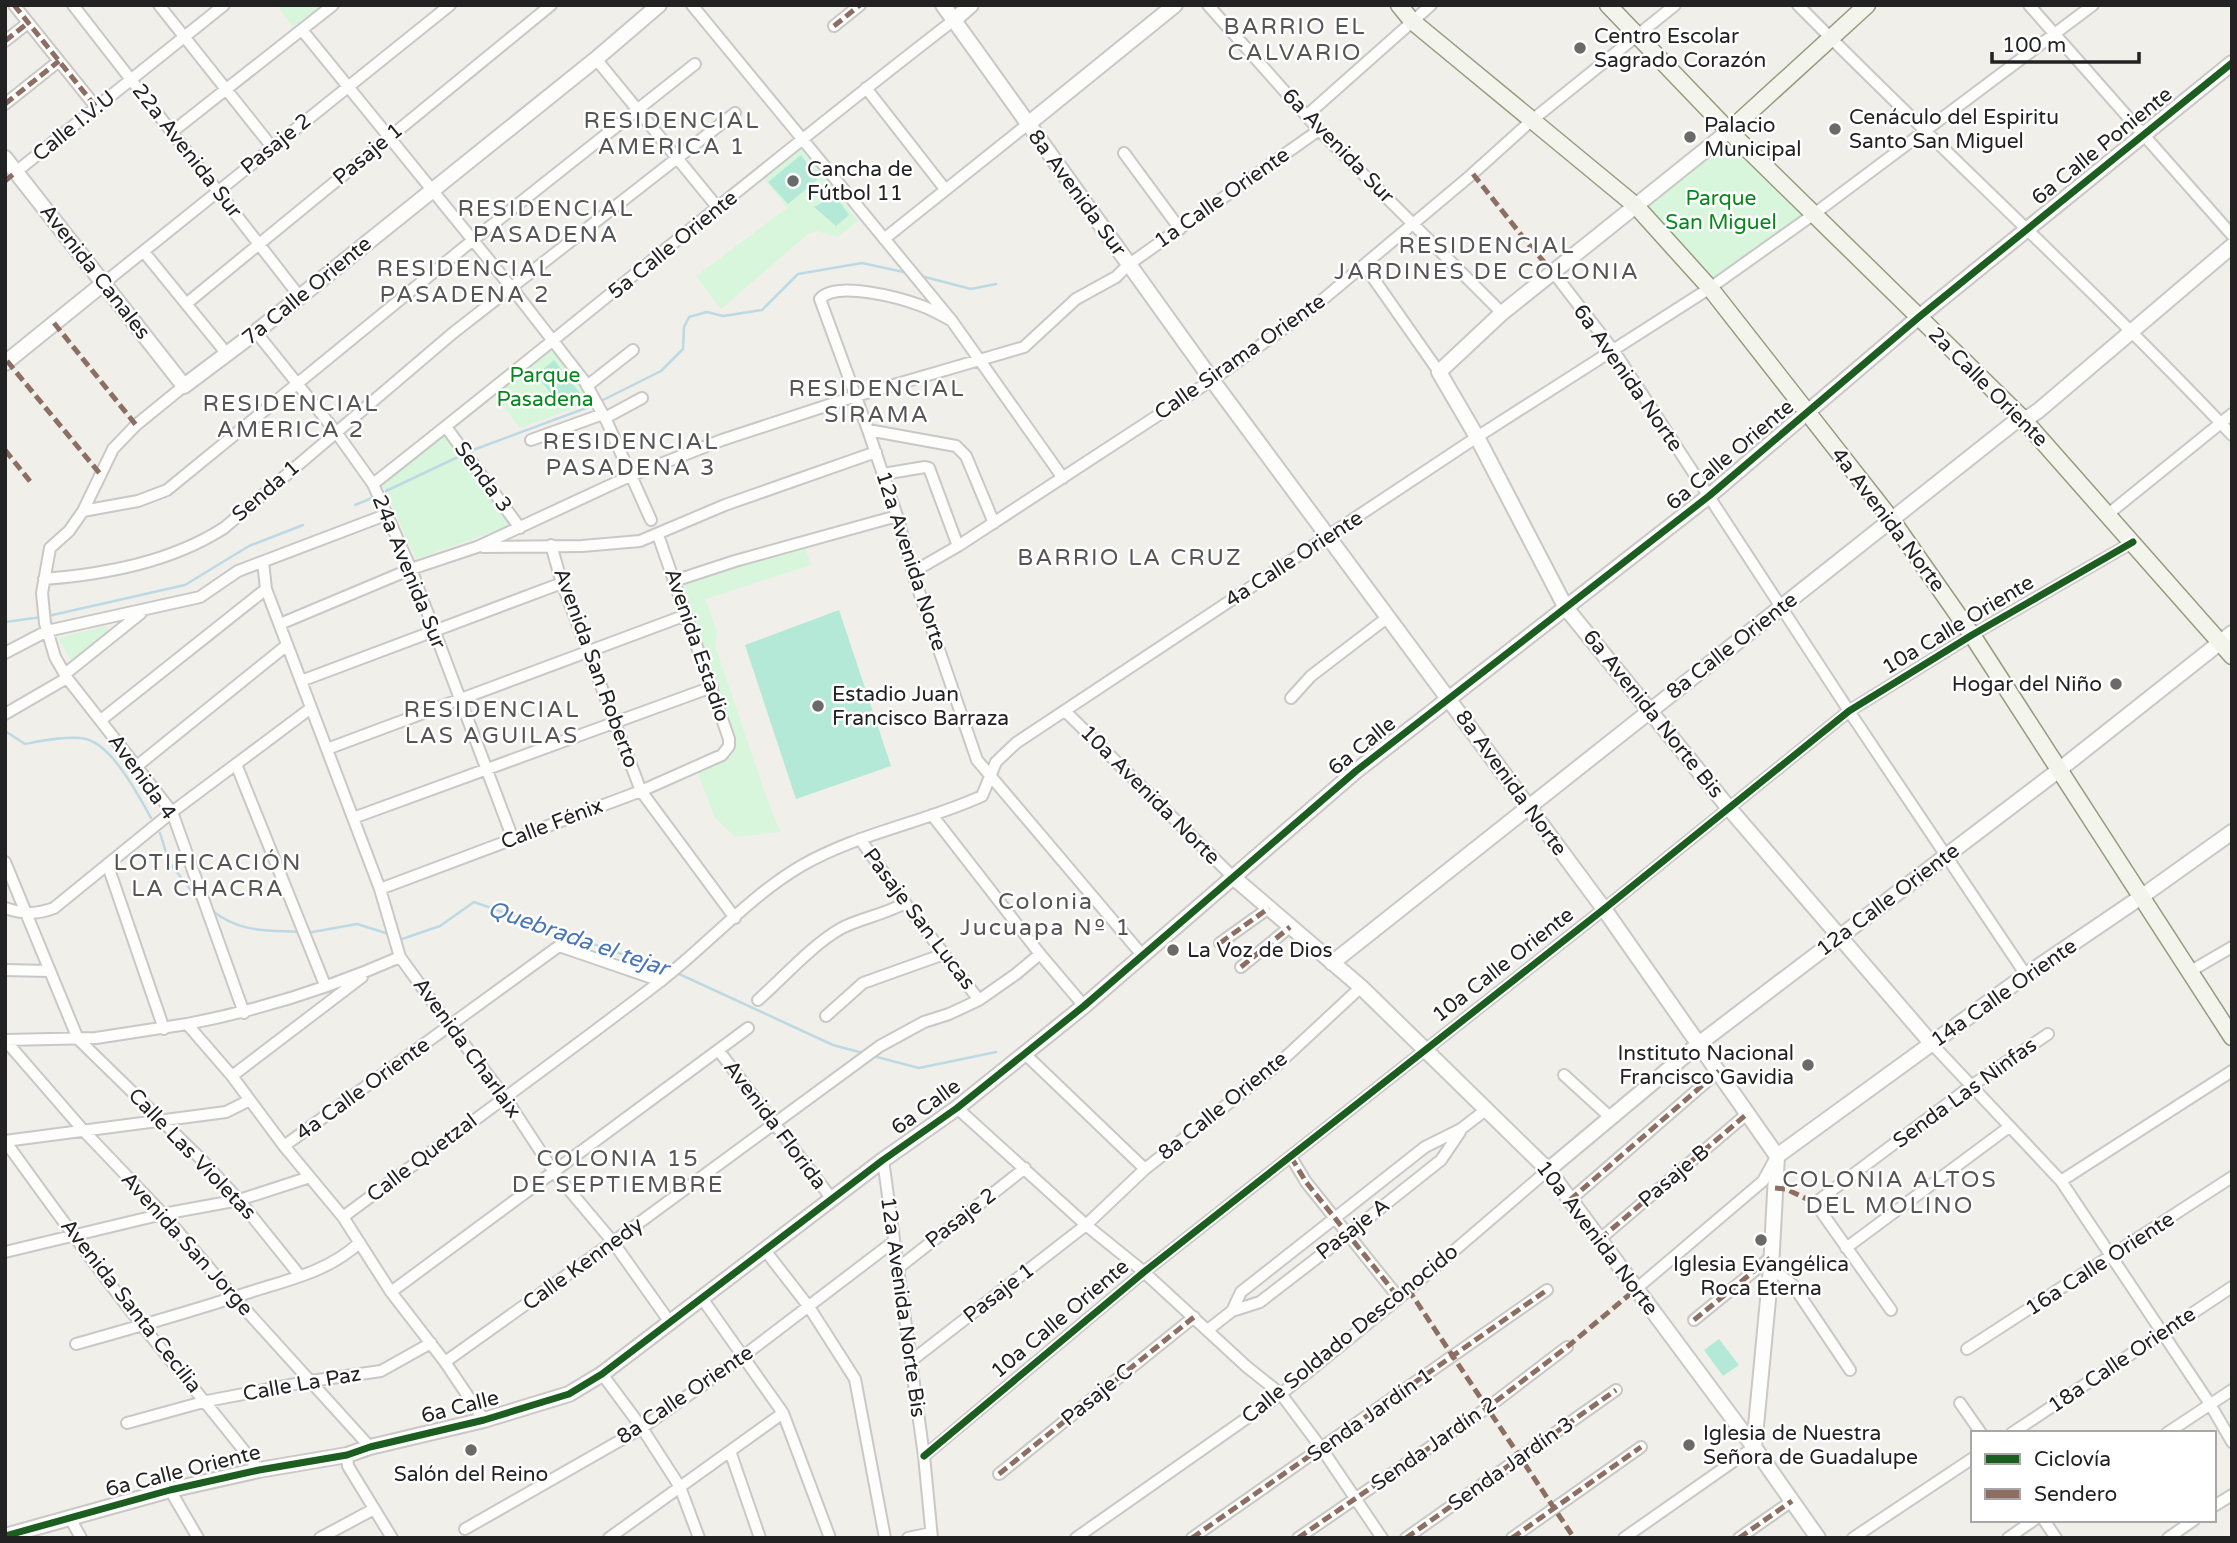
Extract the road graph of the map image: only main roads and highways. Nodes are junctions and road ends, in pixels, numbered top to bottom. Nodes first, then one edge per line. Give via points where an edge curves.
1 (1399, 5) edge
2 (1608, 5) edge
3 (1867, 5) edge
4 (1729, 131) junction
5 (2226, 638) edge
6 (2232, 656) edge
7 (2232, 1037) edge

1 - 7 main road, 4a Avenida Norte via 1412,21 1636,206 1710,288 1891,519 1972,635
2 - 4 main road, 2a Calle Oriente
3 - 4 main road
4 - 5 main road, 2a Calle Oriente via 2021,417 2107,515
5 - 6 main road, 2a Calle Oriente

